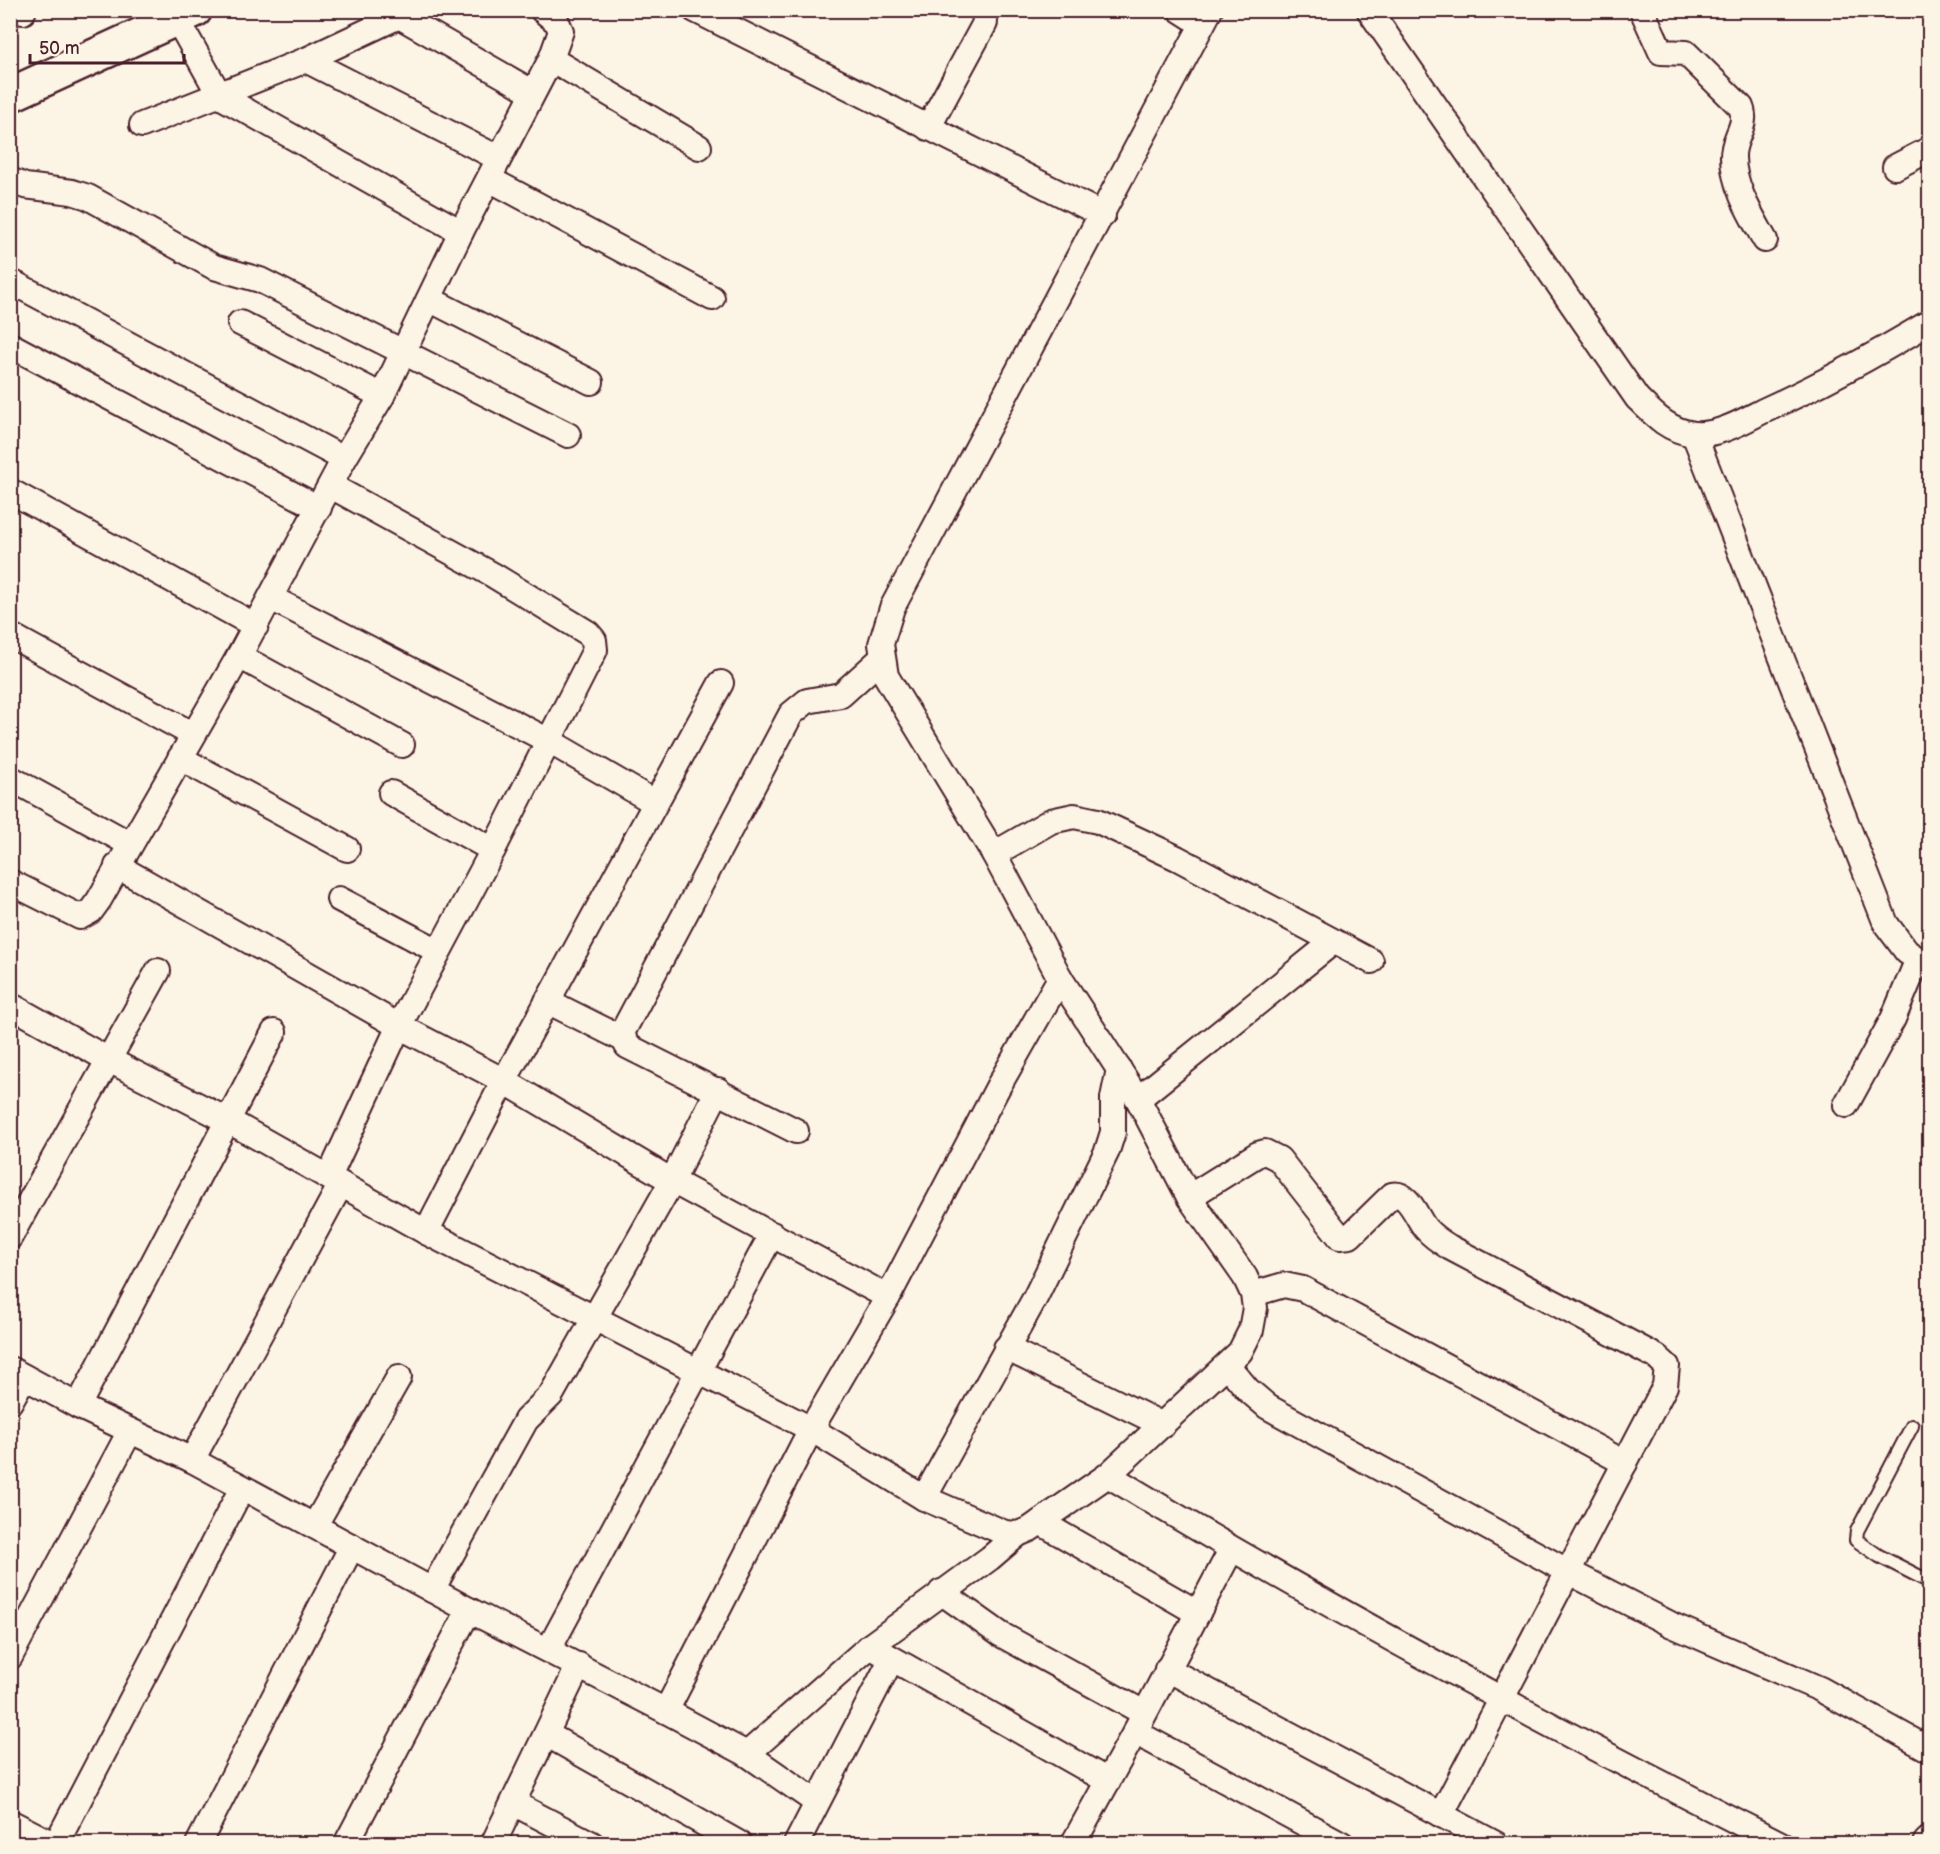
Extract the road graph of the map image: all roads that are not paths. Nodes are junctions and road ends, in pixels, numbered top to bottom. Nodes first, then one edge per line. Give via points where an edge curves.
1 (542, 10) edge
2 (694, 10) edge
3 (984, 10) edge
4 (1180, 10) edge
5 (1369, 10) edge
6 (1642, 10) edge
7 (181, 14) edge
8 (407, 14) edge
9 (1206, 17) edge
10 (551, 59) junction
11 (306, 60) junction
12 (532, 92) junction
13 (10, 95) edge
14 (220, 96) junction
15 (142, 125) dead end
16 (928, 128) junction
17 (699, 147) dead end
18 (1929, 149) edge
19 (1895, 167) dead end
20 (494, 169) junction
21 (10, 180) edge
22 (1103, 215) junction
23 (461, 232) junction
24 (1765, 240) dead end
25 (10, 281) edge
26 (712, 298) dead end
27 (429, 299) junction
28 (240, 322) dead end
29 (1929, 322) edge
30 (10, 345) edge
31 (405, 351) junction
32 (591, 382) dead end
33 (382, 396) junction
34 (1694, 434) junction
35 (568, 435) dead end
36 (344, 459) junction
37 (331, 486) junction
38 (10, 491) edge
39 (319, 508) junction
40 (271, 598) junction
41 (256, 626) junction
42 (10, 635) edge
43 (239, 656) junction
44 (882, 658) junction
45 (721, 683) dead end
46 (192, 734) junction
47 (549, 741) junction
48 (402, 745) dead end
49 (180, 758) junction
50 (10, 778) edge
51 (391, 793) dead end
52 (654, 802) junction
53 (130, 844) junction
54 (346, 849) dead end
55 (493, 850) junction
56 (994, 854) junction
57 (117, 866) junction
58 (10, 882) edge
59 (339, 900) dead end
60 (1334, 942) junction
61 (438, 951) junction
62 (1371, 961) dead end
63 (1924, 963) edge
64 (158, 971) dead end
65 (1060, 978) junction
66 (547, 1001) junction
67 (10, 1005) edge
68 (399, 1026) junction
69 (274, 1032) dead end
70 (623, 1039) junction
71 (109, 1060) junction
72 (1119, 1069) junction
73 (504, 1081) junction
74 (718, 1090) junction
75 (1138, 1099) junction
76 (1846, 1106) dead end
77 (226, 1120) junction
78 (796, 1131) dead end
79 (335, 1180) junction
80 (672, 1180) junction
81 (1189, 1197) junction
82 (426, 1232) junction
83 (772, 1234) junction
84 (10, 1237) edge
85 (1253, 1294) junction
86 (888, 1297) junction
87 (593, 1317) junction
88 (1006, 1348) junction
89 (1227, 1365) junction
90 (696, 1371) junction
91 (17, 1373) edge
92 (399, 1377) dead end
93 (10, 1402) edge
94 (78, 1406) junction
95 (1163, 1425) junction
96 (1912, 1426) dead end
97 (811, 1430) junction
98 (130, 1431) junction
99 (192, 1460) junction
100 (1625, 1463) junction
101 (1108, 1475) junction
102 (242, 1488) junction
103 (924, 1498) junction
104 (1040, 1522) junction
105 (315, 1525) junction
106 (1018, 1534) junction
107 (352, 1546) junction
108 (1231, 1550) junction
109 (1569, 1572) junction
110 (1929, 1582) edge
111 (432, 1590) junction
112 (941, 1592) junction
113 (469, 1610) junction
114 (1198, 1613) junction
115 (870, 1646) junction
116 (549, 1649) junction
117 (10, 1657) edge
118 (891, 1660) junction
119 (579, 1665) junction
120 (1167, 1669) junction
121 (1502, 1699) junction
122 (666, 1711) junction
123 (1140, 1722) junction
124 (548, 1735) junction
125 (1929, 1750) edge
126 (747, 1754) junction
127 (1108, 1781) junction
128 (816, 1802) junction
129 (514, 1804) junction
130 (1441, 1815) junction
131 (10, 1822) edge
132 (54, 1844) edge
133 (198, 1844) edge
134 (346, 1844) edge
135 (493, 1844) edge
136 (592, 1844) edge
137 (740, 1844) edge
138 (796, 1844) edge
139 (1073, 1844) edge
140 (1342, 1844) edge
141 (1497, 1844) edge
142 (1781, 1844) edge

1 - 10 street via 557,22 561,31
2 - 16 street
3 - 16 street via 985,23
4 - 9 street
5 - 34 street via 1637,398 1659,421
6 - 24 street via 1661,52 1686,53 1741,107 1744,118 1733,147 1733,166 1748,210
7 - 13 main road
7 - 14 street
8 - 11 street
8 - 12 street
9 - 22 street
10 - 12 street
10 - 17 street
11 - 14 street
11 - 20 street
12 - 20 street
14 - 15 street
14 - 23 street
16 - 22 street
18 - 19 street
20 - 23 street
20 - 26 street
21 - 31 street via 88,197 214,267 260,280
22 - 44 street via 892,608 881,644
23 - 27 street
25 - 36 street
27 - 31 street
27 - 32 street
28 - 33 street
29 - 34 street via 1823,384 1719,431
30 - 39 street
31 - 33 street
31 - 35 street
33 - 36 street
34 - 63 street via 1886,924 1896,940
36 - 37 street
37 - 39 street
37 - 47 street via 493,575 594,640 591,661
38 - 41 street
39 - 40 street
40 - 41 street
40 - 47 street
41 - 43 street
42 - 46 street
43 - 46 street
43 - 48 street
44 - 56 street via 886,676
44 - 70 street via 841,695 807,701 791,714 625,1025
45 - 52 street
46 - 49 street
47 - 52 street
47 - 55 street
49 - 53 street
49 - 54 street
50 - 53 street
51 - 55 street
52 - 66 street
53 - 57 street
55 - 61 street
56 - 60 street via 1051,821 1086,817 1177,858
56 - 65 street
57 - 58 street via 91,911 80,917
57 - 68 street
59 - 61 street
60 - 62 street
60 - 75 street
61 - 68 street
63 - 76 street
64 - 71 street
65 - 72 street
65 - 86 street
66 - 70 street
66 - 73 street
67 - 71 street
68 - 73 street
68 - 79 street
69 - 77 street
70 - 74 street via 627,1046
71 - 77 street
71 - 84 street
72 - 75 street
72 - 88 street via 1113,1098 1113,1132 1107,1151
73 - 80 street
73 - 82 street
74 - 78 street
74 - 80 street
75 - 81 street
77 - 79 street
77 - 94 street
79 - 82 street
79 - 99 street
80 - 83 street
80 - 87 street
81 - 85 street
81 - 100 street via 1265,1152 1279,1159 1340,1237 1350,1236 1392,1195 1404,1197 1426,1229 1449,1247 1664,1361 1668,1372 1665,1386
82 - 87 street
83 - 86 street
83 - 90 street
85 - 89 street via 1251,1330 1240,1352
85 - 100 street via 1284,1286 1303,1290
86 - 97 street
87 - 90 street
87 - 111 street via 551,1395 526,1420
88 - 95 street
88 - 103 street
89 - 95 street
89 - 109 street via 1268,1407
90 - 97 street
90 - 116 street
91 - 93 street
91 - 94 street
92 - 105 street
94 - 98 street
95 - 101 street
96 - 110 lane via 1856,1539 1879,1557
97 - 103 street
97 - 122 street
98 - 99 street
98 - 117 street
99 - 102 street
100 - 109 street
101 - 104 street
101 - 108 street
102 - 105 street
102 - 132 street
103 - 106 street via 1005,1533
104 - 106 street
104 - 114 street
105 - 107 street
106 - 112 street
107 - 111 street
107 - 133 street
108 - 114 street
108 - 121 street
109 - 121 street
109 - 125 street via 1672,1625 1811,1684
111 - 113 street
112 - 115 street
112 - 123 street
113 - 116 street
113 - 134 street
114 - 120 street
115 - 118 street
115 - 126 street
116 - 119 street
118 - 127 street
118 - 128 street
119 - 122 street
119 - 124 street
120 - 123 street
120 - 130 street
121 - 130 street
121 - 142 street
122 - 126 street
123 - 127 street
123 - 140 street
124 - 129 street
124 - 137 street
126 - 128 street
127 - 139 street
128 - 138 street
129 - 135 street
129 - 136 street
130 - 141 street
131 - 132 street

